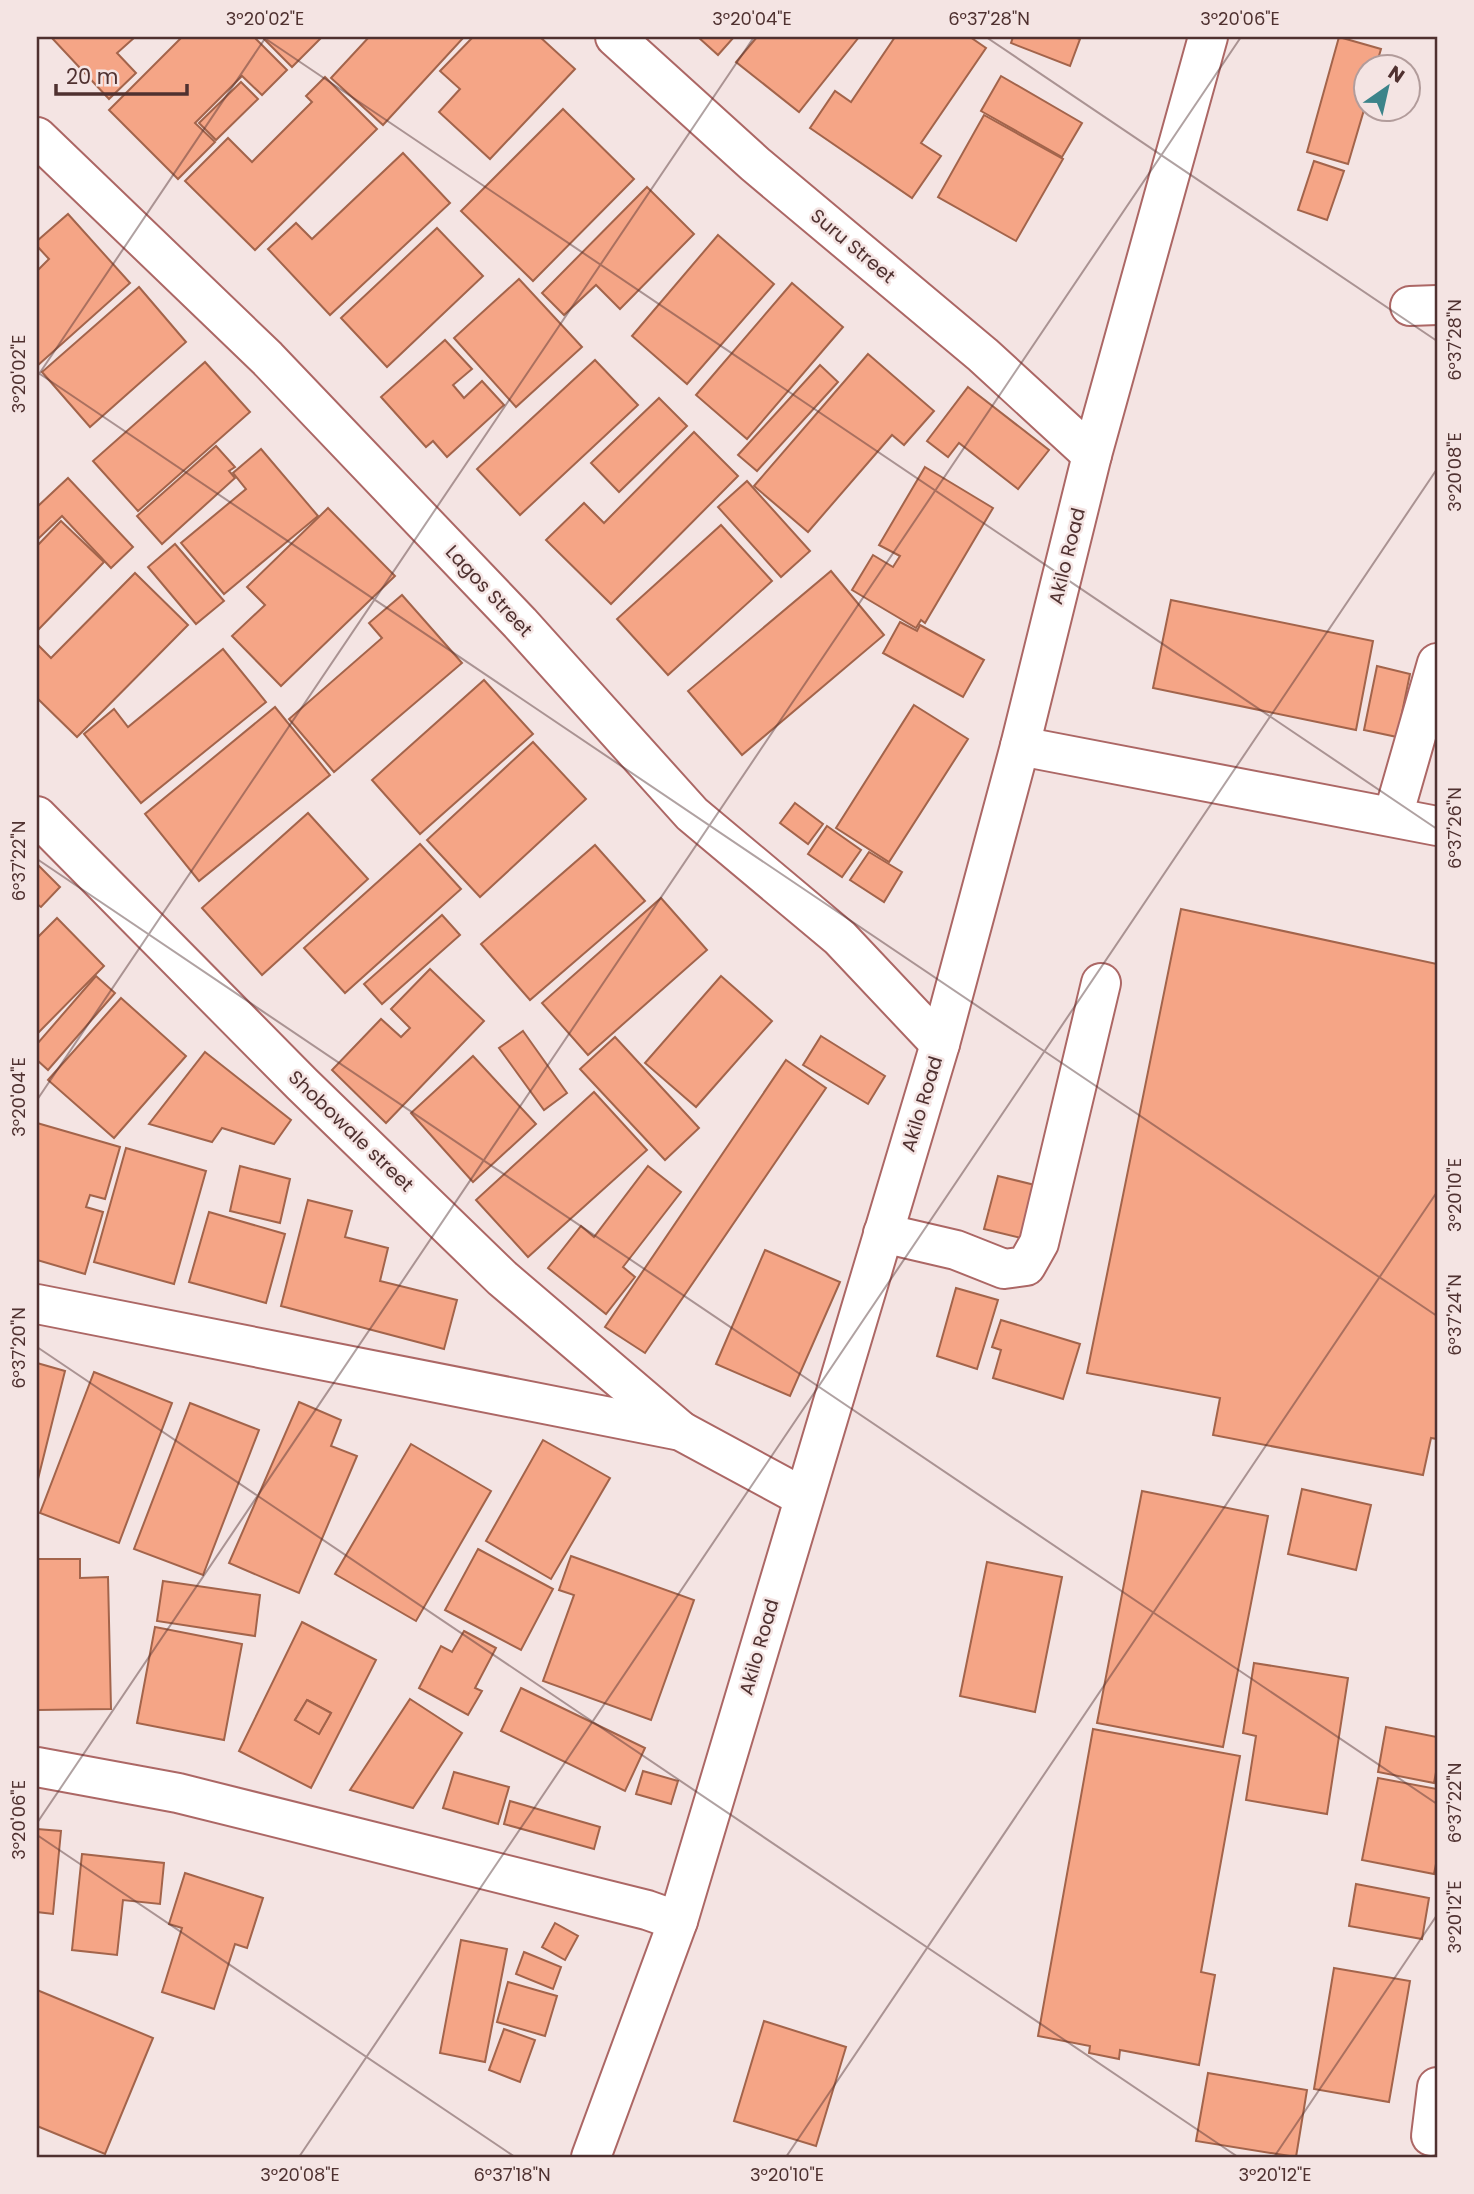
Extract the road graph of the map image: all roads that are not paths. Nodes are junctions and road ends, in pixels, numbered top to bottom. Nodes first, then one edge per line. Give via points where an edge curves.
1 (615, 37) edge
2 (1208, 37) edge
3 (37, 137) edge
4 (1092, 454) junction
5 (1437, 663) edge
6 (1020, 746) junction
7 (37, 816) edge
8 (1393, 816) junction
9 (1437, 825) edge
10 (1101, 983) dead end
11 (940, 1044) junction
12 (883, 1233) junction
13 (37, 1304) edge
14 (681, 1431) junction
15 (803, 1497) junction
16 (37, 1767) edge
17 (678, 1921) junction
18 (1437, 2087) edge
19 (1432, 2143) edge
20 (591, 2157) edge

1 - 4 street, Suru Street
2 - 4 street, Akilo Road
3 - 11 street, Lagos Street via 267,358 520,623 692,814 839,938
4 - 6 street, Akilo Road
5 - 8 street
6 - 8 street
6 - 11 street, Akilo Road
7 - 14 street, Shobowale street via 502,1278
8 - 9 street
10 - 12 street via 1039,1243 1026,1266 1004,1269 956,1250
11 - 12 street, Akilo Road
12 - 15 street, Akilo Road
13 - 14 street
14 - 15 street
15 - 17 street, Akilo Road
16 - 17 street via 178,1793
17 - 20 street, Akilo Road
18 - 19 street

